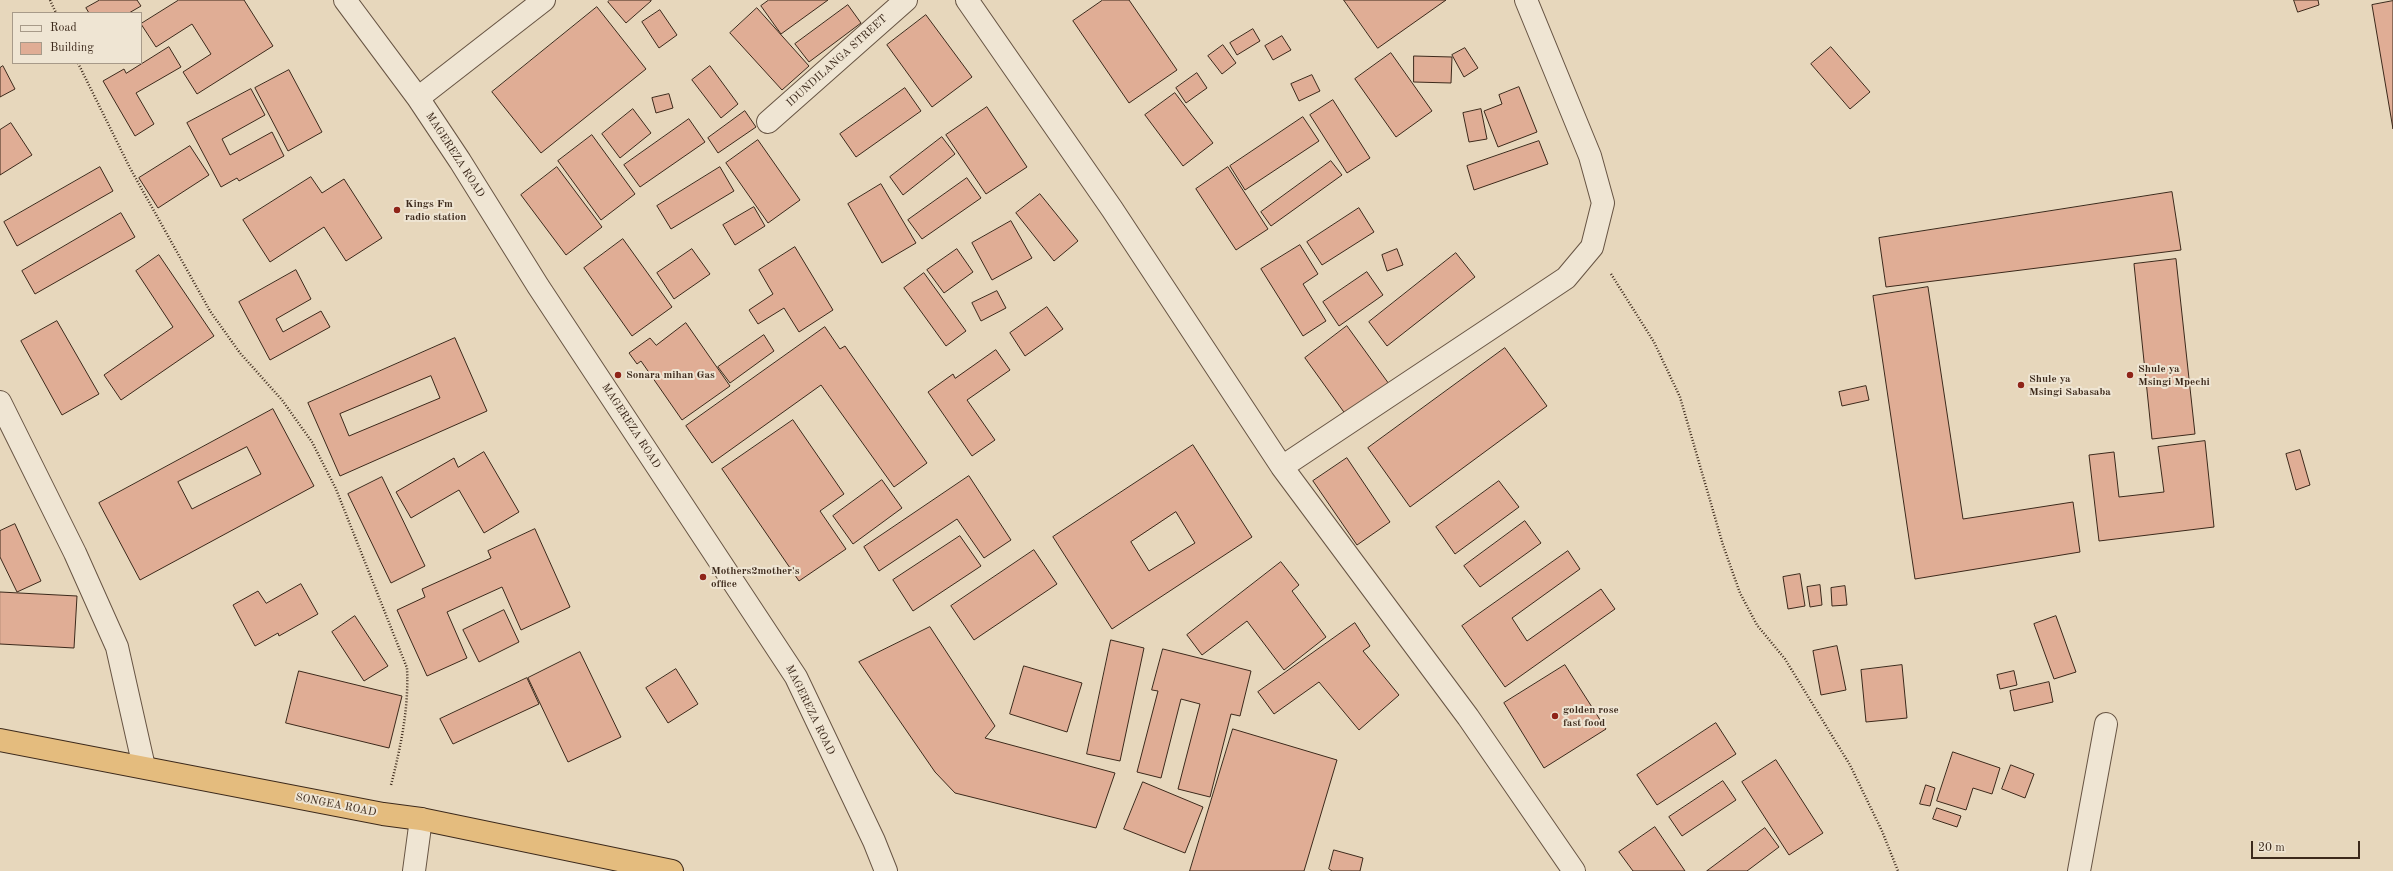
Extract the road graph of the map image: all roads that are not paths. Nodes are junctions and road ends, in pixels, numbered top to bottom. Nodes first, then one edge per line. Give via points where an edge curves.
1 (345, 0) edge
2 (544, 0) edge
3 (906, 0) edge
4 (967, 0) edge
5 (1526, 0) edge
6 (418, 98) junction
7 (768, 122) dead end
8 (0, 402) edge
9 (1282, 467) junction
10 (2106, 724) dead end
11 (0, 740) edge
12 (144, 767) junction
13 (421, 819) junction
14 (414, 871) edge
15 (672, 871) edge
16 (886, 871) edge
17 (1574, 871) edge
18 (2079, 871) edge

1 - 6 street, MAGEREZA ROAD
2 - 6 street
3 - 7 street, IDUNDILANGA STREET
4 - 9 street via 1112,209
5 - 9 street via 1590,156 1603,204 1592,247 1566,278
6 - 16 street, MAGEREZA ROAD via 538,286 796,677
8 - 12 street via 75,553 117,647
9 - 17 street via 1468,717
10 - 18 street
11 - 12 highway, SONGEA ROAD
12 - 13 highway, SONGEA ROAD via 383,814
13 - 14 street
13 - 15 highway, SONGEA ROAD

